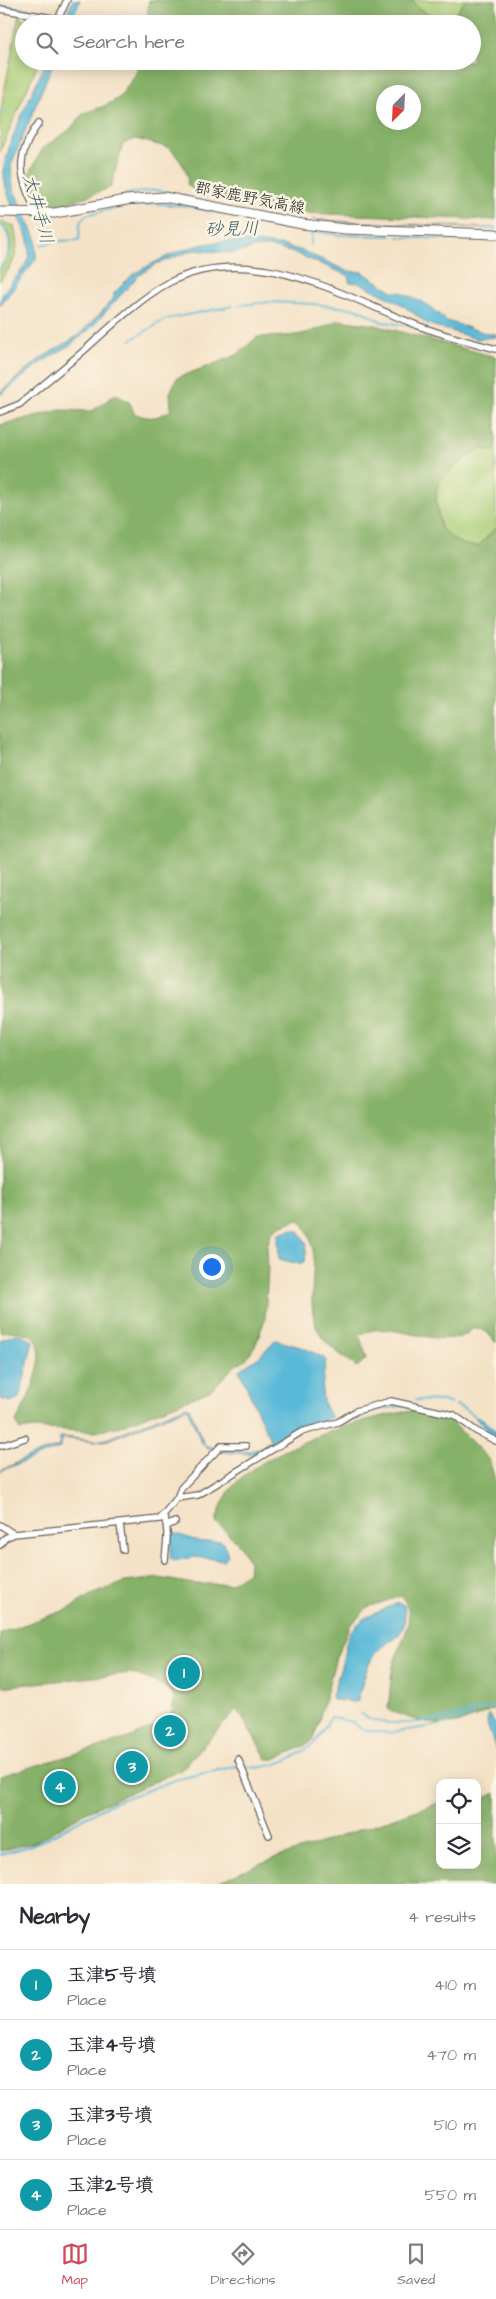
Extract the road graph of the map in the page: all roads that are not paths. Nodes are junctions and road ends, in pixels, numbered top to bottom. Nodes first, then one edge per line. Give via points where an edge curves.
1 (67, 0) edge
2 (0, 9) edge
3 (32, 15) edge
4 (60, 15) edge
5 (39, 123) dead end
6 (0, 212) edge
7 (38, 214) junction
8 (496, 234) edge
9 (496, 349) edge
10 (0, 412) edge
11 (24, 1438) dead end
12 (496, 1442) edge
13 (0, 1446) edge
14 (246, 1446) dead end
15 (177, 1498) junction
16 (163, 1515) junction
17 (175, 1522) dead end
18 (120, 1524) junction
19 (0, 1525) edge
20 (166, 1526) junction
21 (14, 1534) junction
22 (0, 1545) edge
23 (123, 1550) dead end
24 (166, 1560) dead end
25 (238, 1759) dead end
26 (269, 1835) dead end

1 - 4 street
2 - 3 street
5 - 7 street via 21,165 24,186
6 - 7 main road, 郡家鹿野気高線
7 - 8 main road, 郡家鹿野気高線 via 164,197 328,227
9 - 10 street via 410,323 340,291 295,276 269,271 201,270 169,283 118,320 20,404
11 - 13 street
12 - 15 street via 454,1415 391,1400 361,1409 338,1422 301,1432 198,1495
14 - 15 street via 221,1446 197,1469
15 - 16 street
16 - 18 street via 160,1519
16 - 20 street
17 - 20 street
18 - 21 street
18 - 23 street
19 - 21 street
20 - 24 street
21 - 22 street
25 - 26 street

